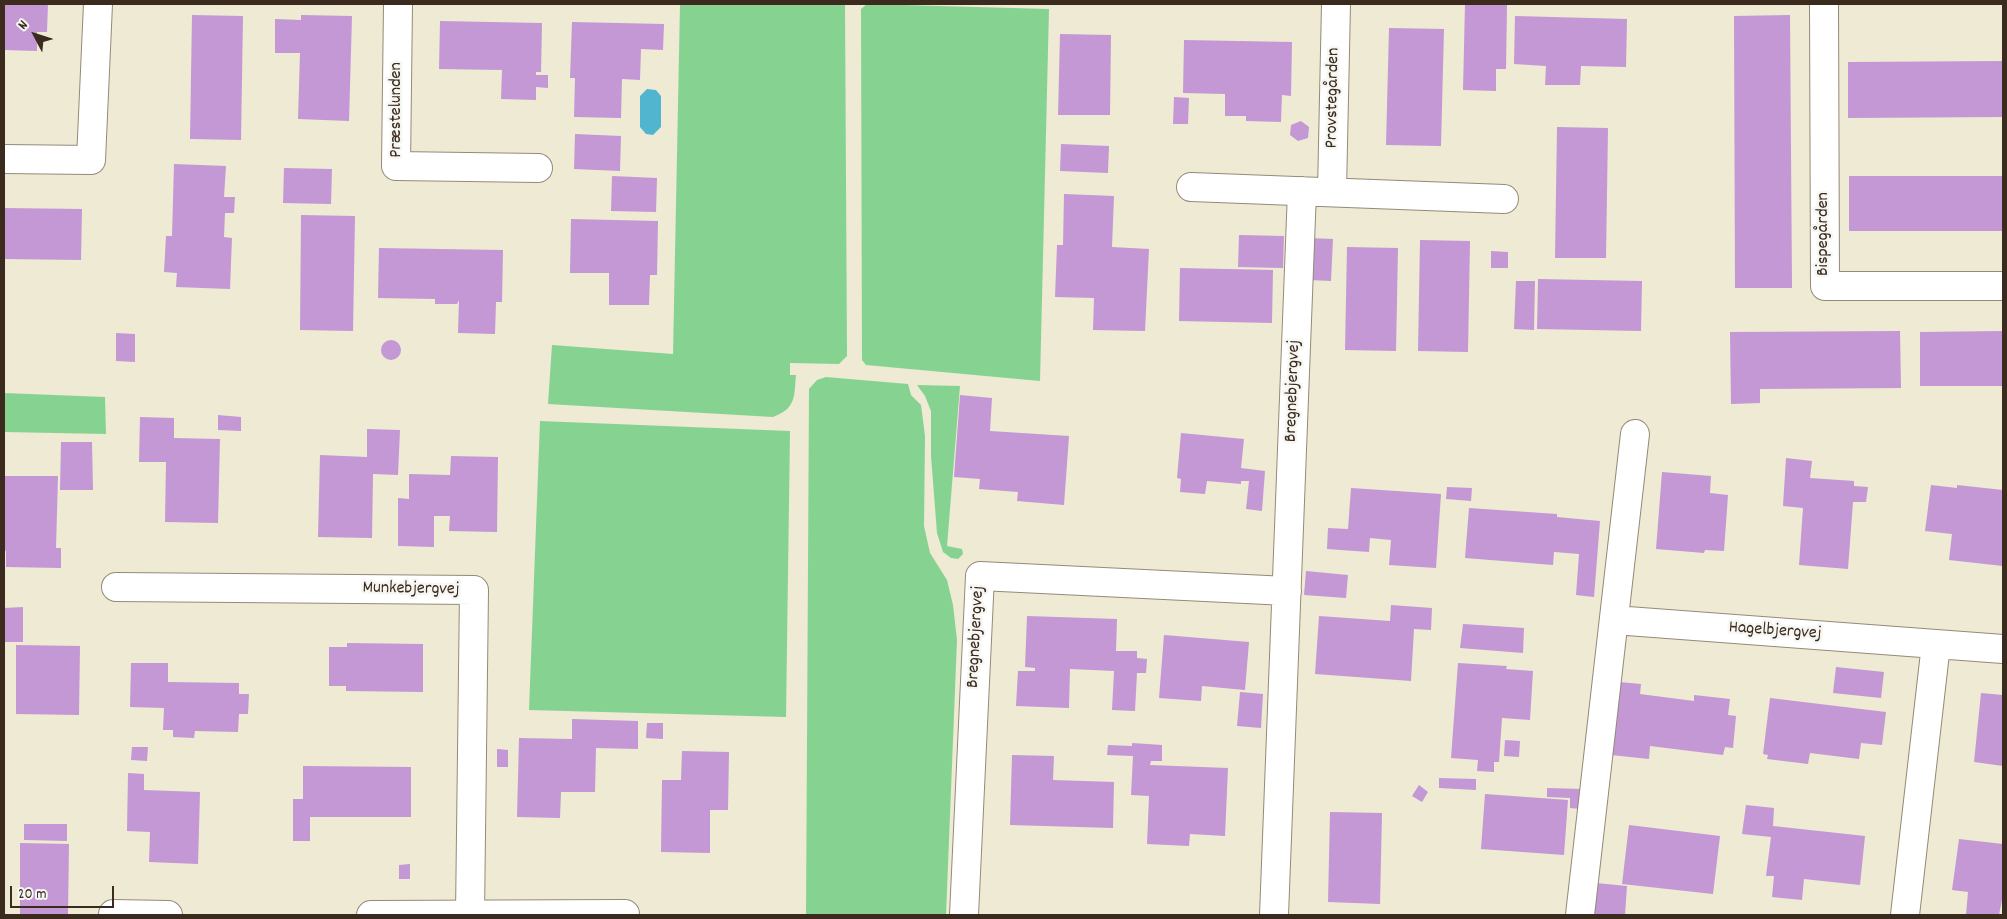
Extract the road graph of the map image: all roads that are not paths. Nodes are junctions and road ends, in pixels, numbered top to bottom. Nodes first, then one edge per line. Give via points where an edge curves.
1 (98, 4) edge
2 (398, 4) edge
3 (1336, 4) edge
4 (1824, 4) edge
5 (4, 159) edge
6 (538, 168) dead end
7 (1191, 187) dead end
8 (1302, 190) junction
9 (1332, 191) junction
10 (1504, 199) dead end
11 (2003, 286) edge
12 (1635, 434) dead end
13 (116, 587) dead end
14 (1287, 591) junction
15 (1614, 620) junction
16 (1936, 644) junction
17 (2003, 649) edge
18 (113, 914) edge
19 (470, 914) edge
20 (625, 914) dead end
21 (168, 915) edge
22 (372, 915) edge
23 (964, 915) edge
24 (1274, 915) edge
25 (1580, 915) edge
26 (1905, 915) edge

1 - 5 street via 91,160
2 - 6 street, Præstelunden via 396,166
3 - 9 street, Provstegården
4 - 11 street, Bispegården via 1826,286
7 - 8 street
8 - 9 street
8 - 14 street, Bregnebjergvej
9 - 10 street
12 - 15 street
13 - 19 street, Munkebjergvej via 474,590
14 - 23 street, Bregnebjergvej via 980,576
14 - 24 street, Bregnebjergvej
15 - 16 street, Hagelbjergvej
15 - 25 street
16 - 17 street, Hagelbjergvej
16 - 26 street
18 - 21 street
19 - 20 street
19 - 22 street

